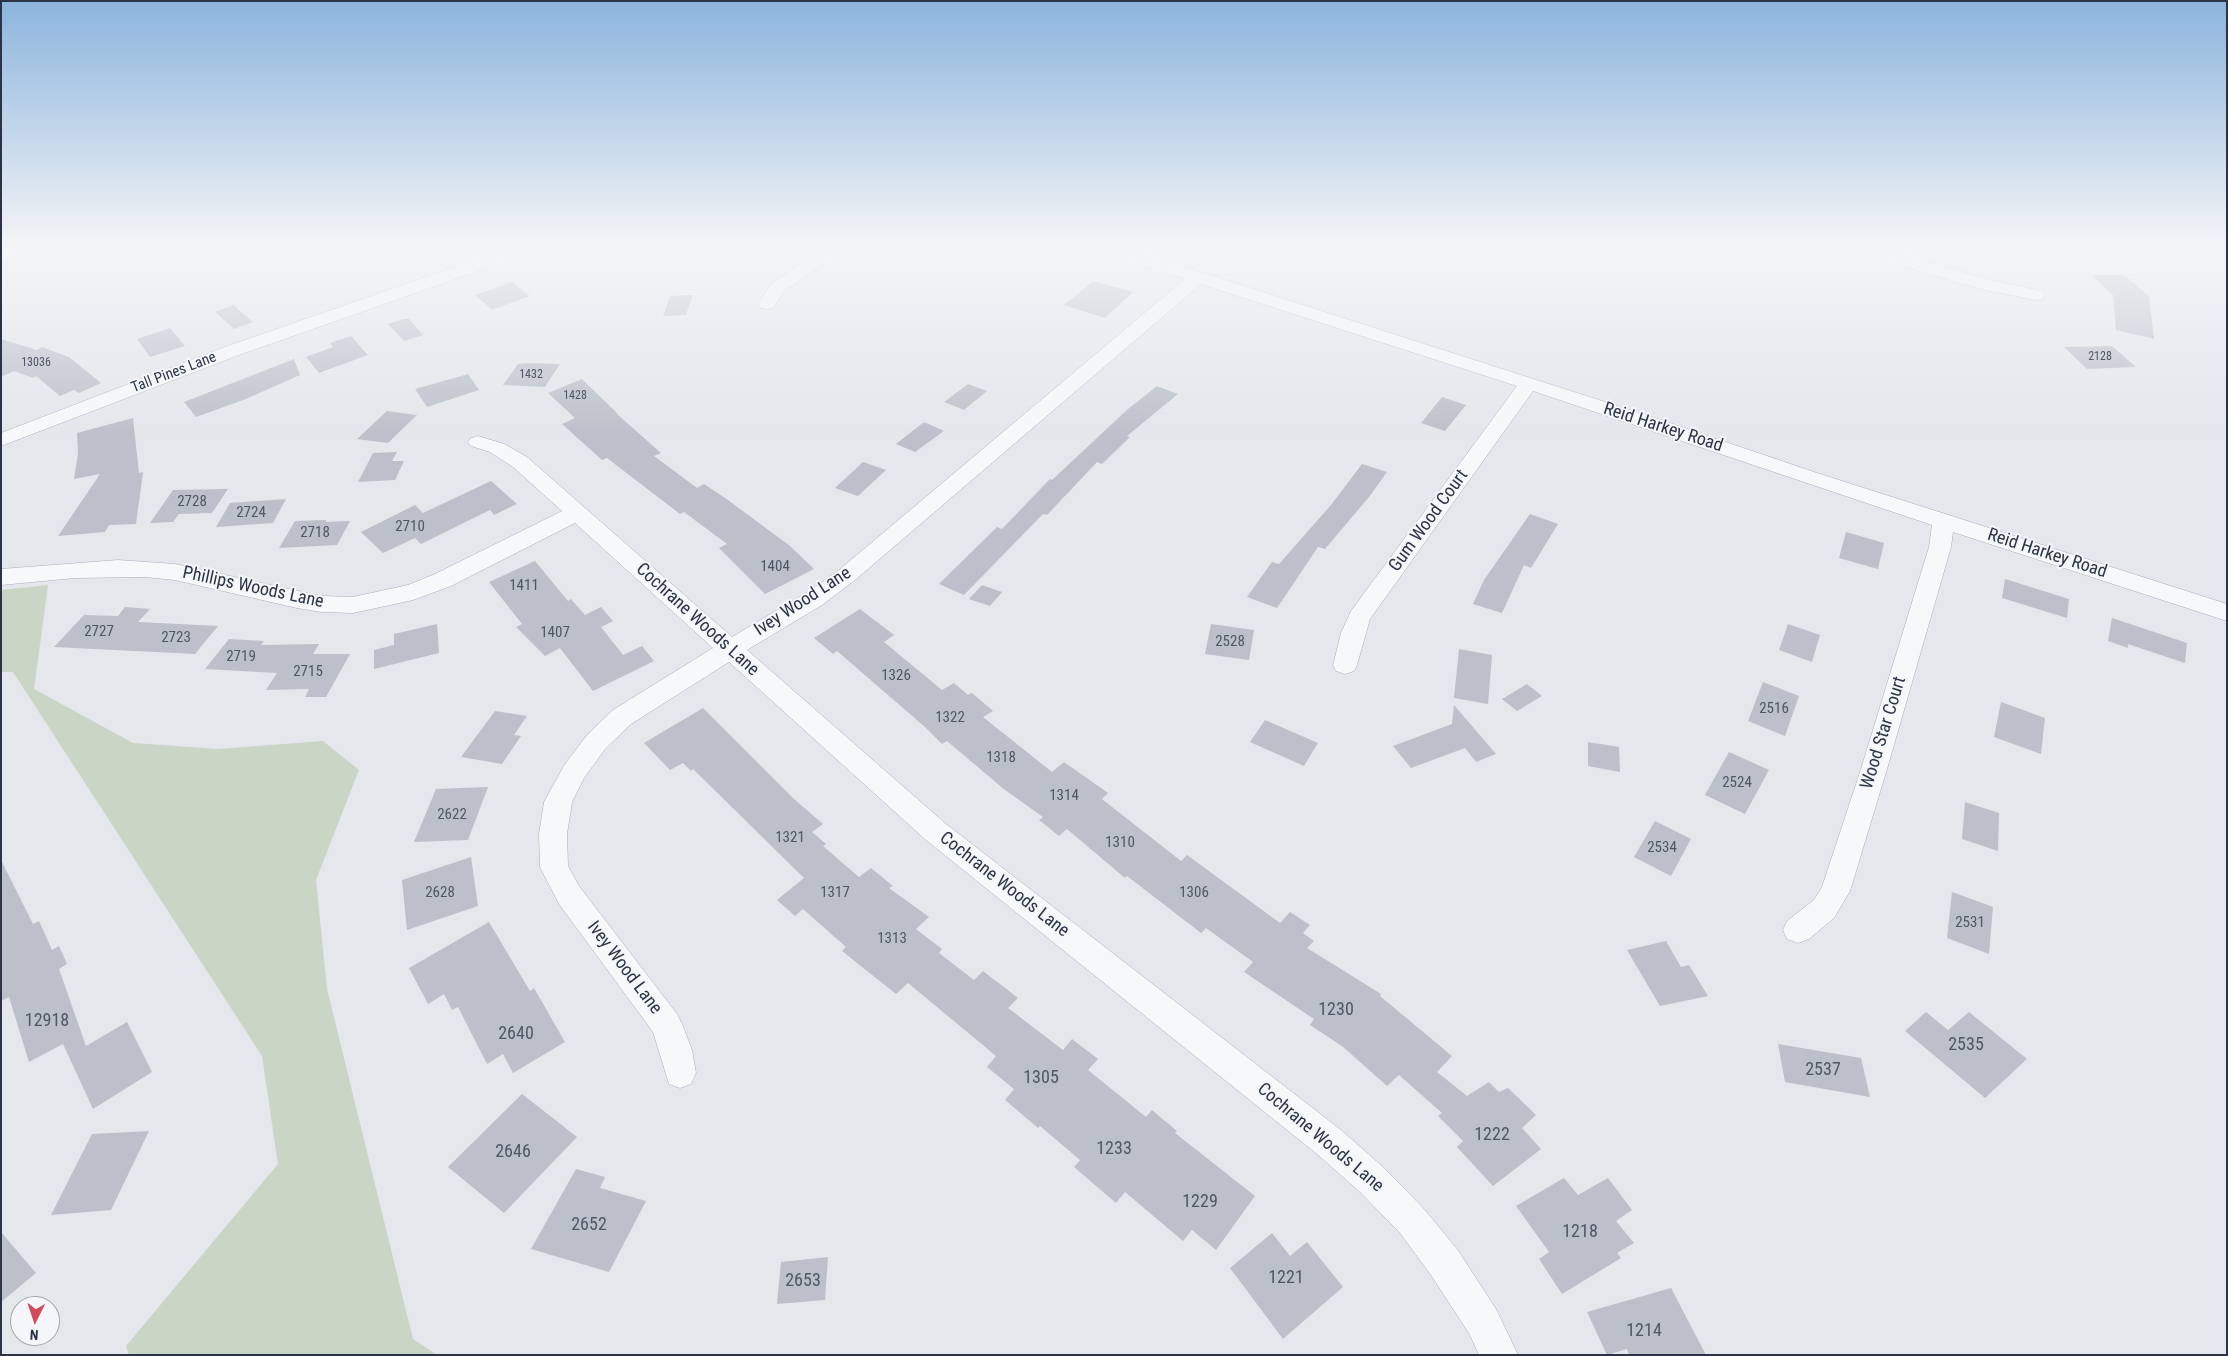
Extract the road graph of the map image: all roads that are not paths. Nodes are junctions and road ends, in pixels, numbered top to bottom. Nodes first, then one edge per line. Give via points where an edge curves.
1 (354, 308) edge
2 (1161, 308) edge
3 (1292, 308) edge
4 (1528, 384) junction
5 (1, 440) edge
6 (478, 442) dead end
7 (576, 513) junction
8 (1944, 521) junction
9 (1, 577) edge
10 (2227, 613) edge
11 (730, 650) junction
12 (1345, 665) dead end
13 (1798, 930) dead end
14 (680, 1073) dead end
15 (1499, 1355) edge

1 - 5 street, Tall Pines Lane via 240,348
2 - 11 street, Ivey Wood Lane via 848,575
3 - 4 street, Reid Harkey Road
4 - 8 street, Reid Harkey Road
4 - 12 street, Gum Wood Court via 1359,617
6 - 7 street, Cochrane Woods Lane via 497,448 520,462
7 - 9 street, Phillips Woods Lane via 414,592 353,605 297,600 175,572 145,569
7 - 11 street, Cochrane Woods Lane
8 - 10 street, Reid Harkey Road
8 - 13 street, Wood Star Court via 1940,546 1835,892 1824,909
11 - 14 street, Ivey Wood Lane via 622,717 596,742 574,771 558,802 553,834 554,867 569,895 666,1024
11 - 15 street, Cochrane Woods Lane via 936,832 1329,1142 1372,1180 1412,1221 1444,1262 1483,1322

